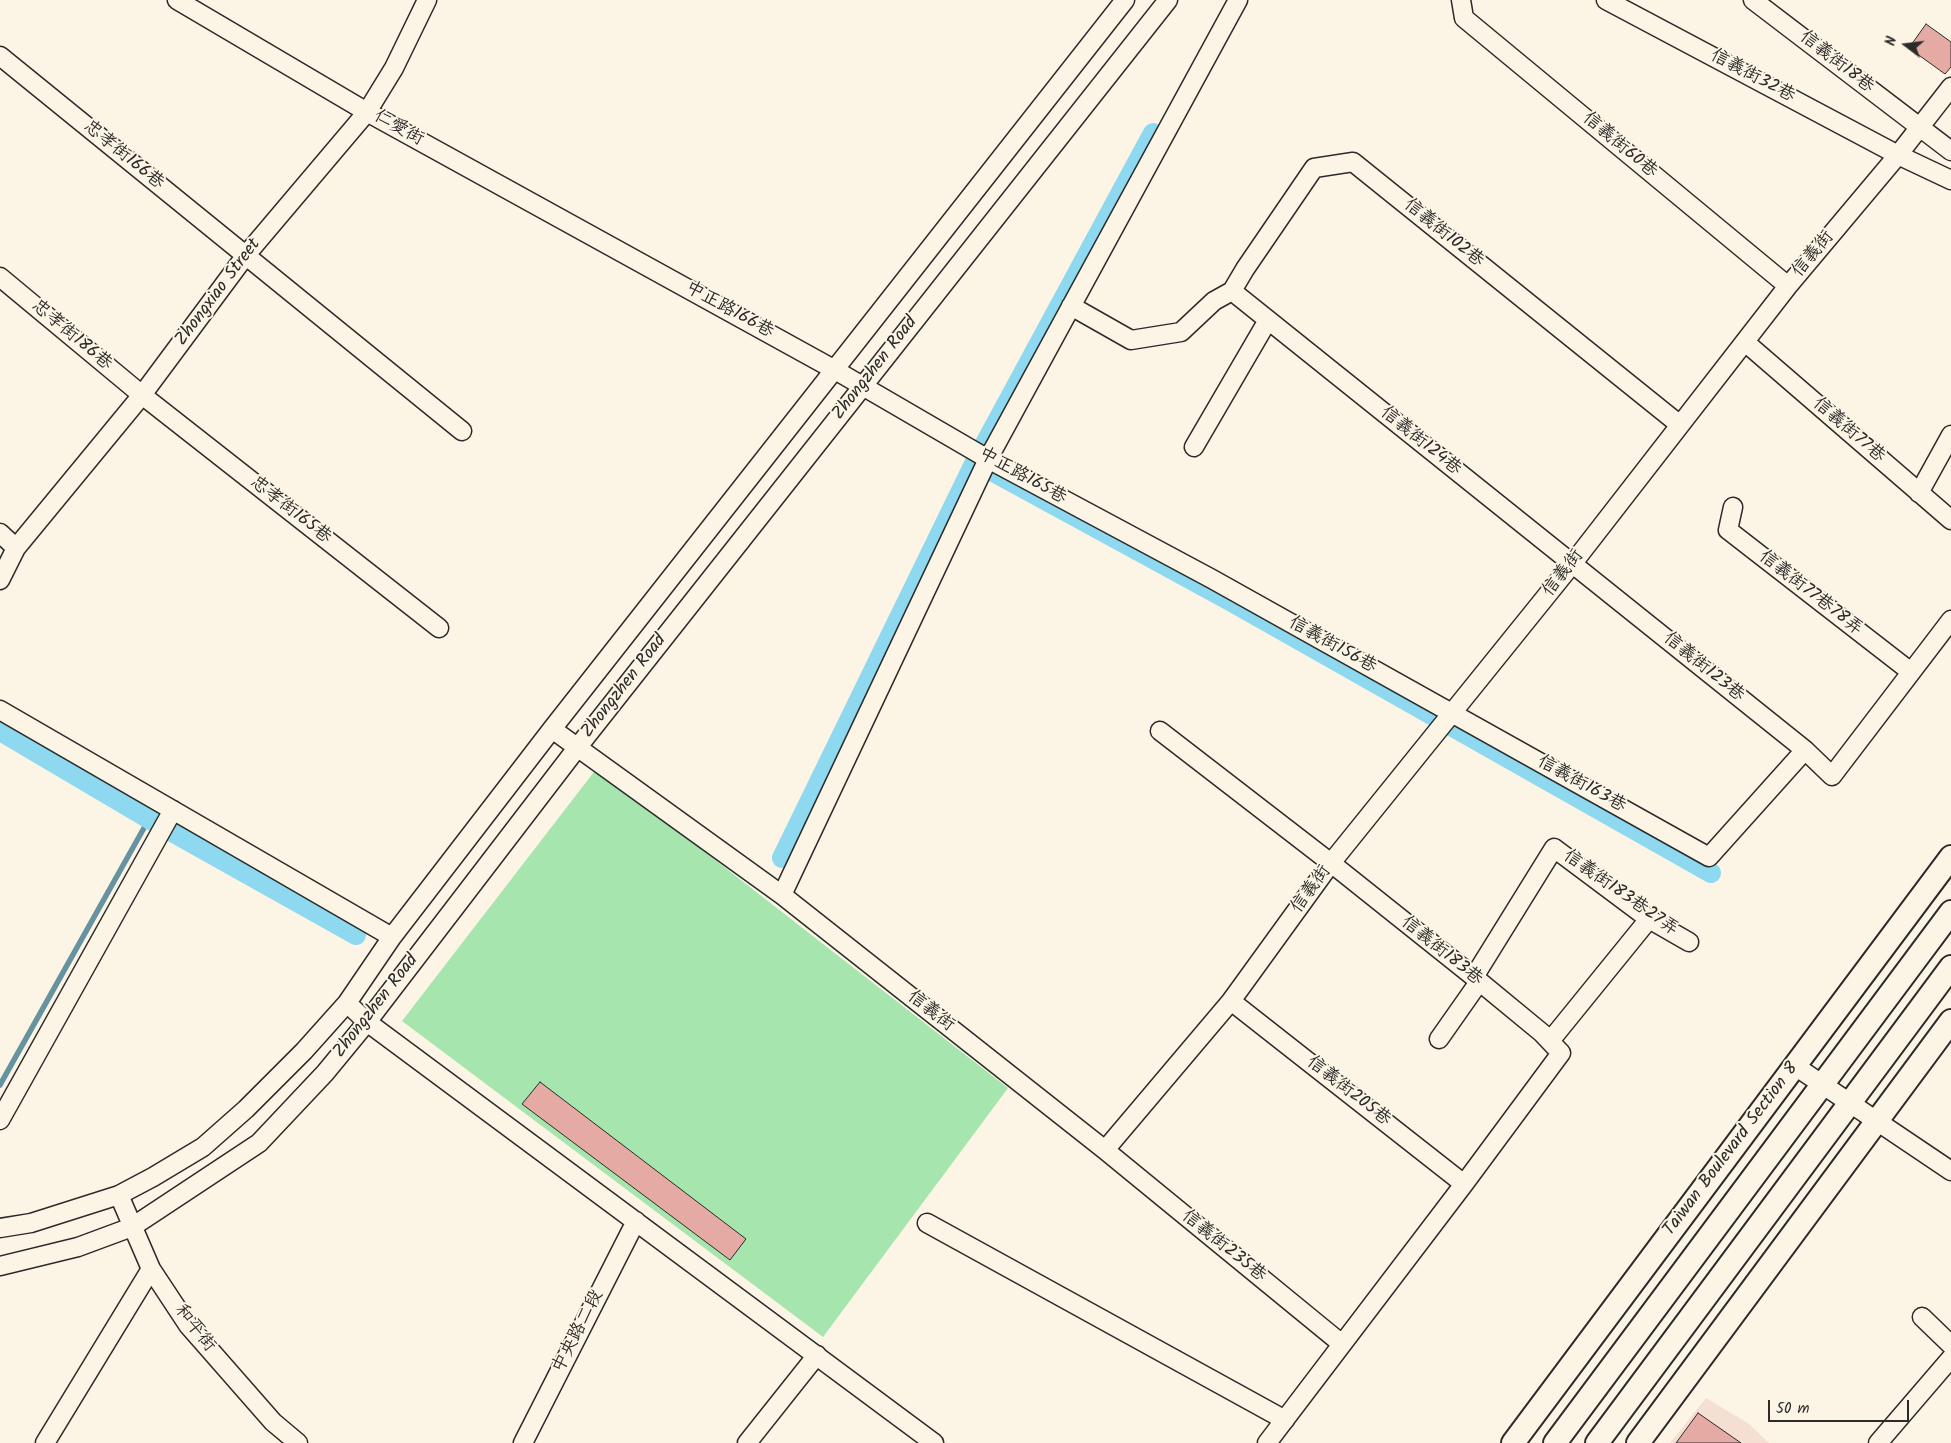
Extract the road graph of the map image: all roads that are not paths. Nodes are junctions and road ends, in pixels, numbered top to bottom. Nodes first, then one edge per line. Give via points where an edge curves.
1 (177, 0) edge
2 (427, 0) edge
3 (1125, 0) edge
4 (1168, 0) edge
5 (1238, 0) edge
6 (1461, 0) edge
7 (1606, 0) edge
8 (1753, 0) edge
9 (0, 56) edge
10 (1951, 87) edge
11 (367, 112) junction
12 (1918, 127) junction
13 (1951, 151) edge
14 (1898, 154) junction
15 (1951, 180) edge
16 (623, 252) joint
17 (246, 256) junction
18 (0, 277) edge
19 (1788, 286) junction
20 (1232, 292) junction
21 (1071, 306) junction
22 (1268, 320) junction
23 (1745, 342) junction
24 (835, 370) junction
25 (863, 386) junction
26 (142, 395) junction
27 (1680, 424) junction
28 (462, 431) dead end
29 (1951, 435) edge
30 (1194, 447) dead end
31 (988, 459) junction
32 (1919, 493) junction
33 (1733, 507) dead end
34 (1951, 520) edge
35 (0, 534) edge
36 (16, 548) junction
37 (1573, 563) junction
38 (1212, 578) joint
39 (0, 580) edge
40 (1951, 620) edge
41 (439, 628) dead end
42 (1911, 672) junction
43 (0, 710) edge
44 (1453, 714) junction
45 (552, 729) junction
46 (1160, 731) dead end
47 (577, 748) junction
48 (1805, 750) junction
49 (173, 810) junction
50 (1951, 857) edge
51 (1332, 863) junction
52 (782, 895) junction
53 (1951, 912) edge
54 (1649, 919) junction
55 (392, 937) junction
56 (1689, 942) dead end
57 (1951, 967) edge
58 (1476, 980) junction
59 (1231, 1000) junction
60 (347, 1003) junction
61 (1951, 1021) edge
62 (367, 1022) junction
63 (1439, 1039) dead end
64 (1550, 1041) junction
65 (1795, 1066) junction
66 (1821, 1085) junction
67 (1848, 1103) junction
68 (0, 1120) edge
69 (1875, 1122) junction
70 (1105, 1150) junction
71 (1951, 1171) edge
72 (1464, 1184) junction
73 (119, 1195) junction
74 (636, 1221) junction
75 (927, 1223) dead end
76 (132, 1227) junction
77 (0, 1228) edge
78 (0, 1266) edge
79 (151, 1269) junction
80 (1922, 1317) dead end
81 (1342, 1344) junction
82 (1951, 1345) edge
83 (817, 1355) junction
84 (1951, 1358) edge
85 (1285, 1420) junction
86 (45, 1443) edge
87 (298, 1443) edge
88 (523, 1443) edge
89 (747, 1443) edge
90 (934, 1443) edge
91 (1267, 1443) edge
92 (1513, 1443) edge
93 (1555, 1443) edge
94 (1597, 1443) edge
95 (1638, 1443) edge
96 (1878, 1443) edge

1 - 11 street, 仁愛街
2 - 11 street, Zhongxiao Street via 394,68
3 - 24 street, Zhongzhen Road
4 - 25 street, Zhongzhen Road
5 - 21 street
6 - 19 street, 信義街60巷 via 1464,18
7 - 14 street, 信義街32巷
8 - 12 street, 信義街18巷
9 - 17 street, 忠孝街166巷
10 - 12 street, 信義街
11 - 16 street, 仁愛街
11 - 17 street, Zhongxiao Street
12 - 13 street, 信義街18巷
12 - 14 street, 信義街
14 - 15 street, 信義街32巷
14 - 19 street, 信義街
16 - 24 street, 中正路166巷
17 - 26 street, Zhongxiao Street
17 - 28 street, 忠孝街166巷
18 - 26 street, 忠孝街186巷
19 - 23 street, 信義街
20 - 21 street via 1214,301 1181,332 1131,340
20 - 22 street, 信義街124巷
20 - 27 street, 信義街102巷 via 1314,168 1353,162
21 - 31 street
22 - 30 street
22 - 37 street, 信義街124巷
23 - 27 street, 信義街
23 - 32 street, 信義街77巷
24 - 25 street, 中正路165巷
24 - 45 street, Zhongzhen Road
25 - 31 street, 中正路165巷
25 - 47 street, Zhongzhen Road
26 - 36 street, Zhongxiao Street
26 - 41 street, 忠孝街165巷
27 - 37 street, 信義街
29 - 32 street
31 - 38 street, 中正路165巷
31 - 52 street
32 - 34 street, 信義街77巷
33 - 42 street, 信義街77巷78弄 via 1728,530
35 - 36 street
36 - 39 street, Zhongxiao Street
37 - 44 street, 信義街
37 - 48 street, 信義街123巷
38 - 44 street, 信義街156巷
40 - 42 street
42 - 48 street, 信義街123巷 via 1832,776
43 - 49 street
44 - 48 street, 信義街163巷 via 1709,856
44 - 51 street, 信義街
45 - 47 street, 信義街
45 - 55 street, Zhongzhen Road
46 - 51 street, 信義街183巷
47 - 52 street, 信義街
47 - 62 street, Zhongzhen Road
49 - 55 street
49 - 68 street
50 - 65 main road, Taiwan Boulevard Section 8
51 - 58 street, 信義街183巷
51 - 59 street, 信義街
52 - 70 street, 信義街
53 - 66 main road, Taiwan Boulevard Section 8
54 - 56 street, 信義街183巷27弄
54 - 58 street, 信義街183巷27弄 via 1554,848
54 - 64 street
55 - 60 street, Zhongzhen Road
57 - 67 main road
58 - 63 street
58 - 64 street, 信義街183巷
59 - 70 street, 信義街
59 - 72 street, 信義街205巷
60 - 62 street
60 - 73 street, Zhongzhen Road via 246,1109 203,1147
61 - 69 main road
62 - 74 street
62 - 76 street, Zhongzhen Road via 326,1073 259,1143
64 - 72 street via 1561,1053
65 - 66 street
65 - 92 main road, Taiwan Boulevard Section 8
66 - 67 street
66 - 93 main road, Taiwan Boulevard Section 8
67 - 69 street
67 - 94 main road
69 - 71 street
69 - 95 main road
70 - 81 street, 信義街235巷
72 - 81 street
73 - 76 street, 和平街
73 - 77 street, Zhongzhen Road via 31,1223
74 - 83 street
74 - 88 street, 中央路二段
75 - 85 street
76 - 78 street, Zhongzhen Road via 78,1247
76 - 79 street, 和平街
79 - 86 street
79 - 87 street, 和平街 via 188,1325 273,1422
80 - 82 street
81 - 85 street
83 - 89 street
83 - 90 street
84 - 96 street
85 - 91 street

